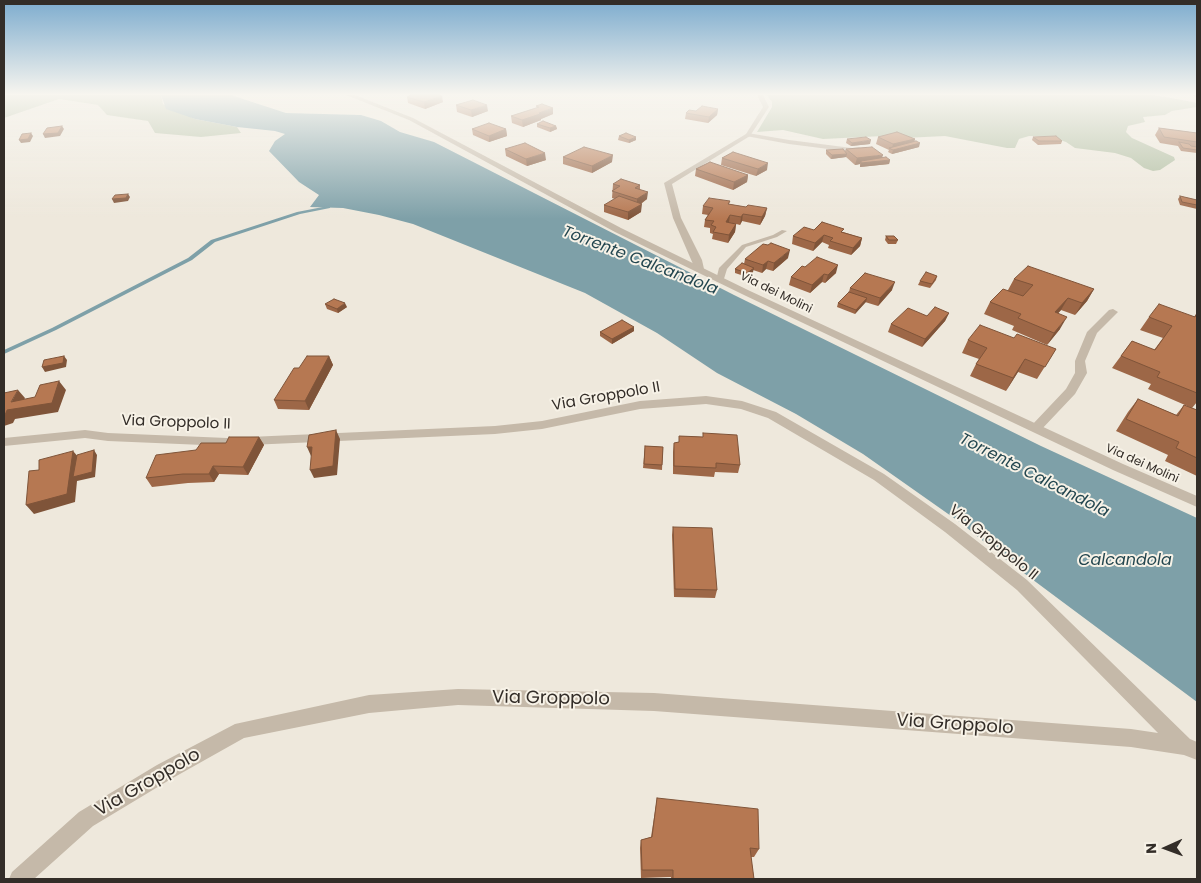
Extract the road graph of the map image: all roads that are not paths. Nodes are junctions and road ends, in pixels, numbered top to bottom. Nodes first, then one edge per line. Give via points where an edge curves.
1 (443, 136) edge
2 (746, 136) edge
3 (756, 136) edge
4 (862, 149) edge
5 (784, 231) dead end
6 (699, 269) junction
7 (720, 280) junction
8 (1113, 312) dead end
9 (1036, 428) junction
10 (4, 442) edge
11 (1197, 502) edge
12 (1190, 749) edge
13 (19, 879) edge

1 - 6 street, Via dei Molini via 618,230
2 - 6 street via 668,183 677,218 698,260
3 - 4 lane
5 - 7 lane via 744,246 723,268
6 - 7 street, Via dei Molini
7 - 9 street, Via dei Molini
8 - 9 street via 1092,332 1080,361 1081,373 1071,391
9 - 11 street, Via dei Molini
10 - 12 street, Via Groppolo II via 85,434 227,442 495,430 542,425 640,405 706,400 742,405 772,415 871,472 950,528 1022,585
12 - 13 street, Via Groppolo via 1131,738 654,702 458,697 369,704 241,730 86,819

